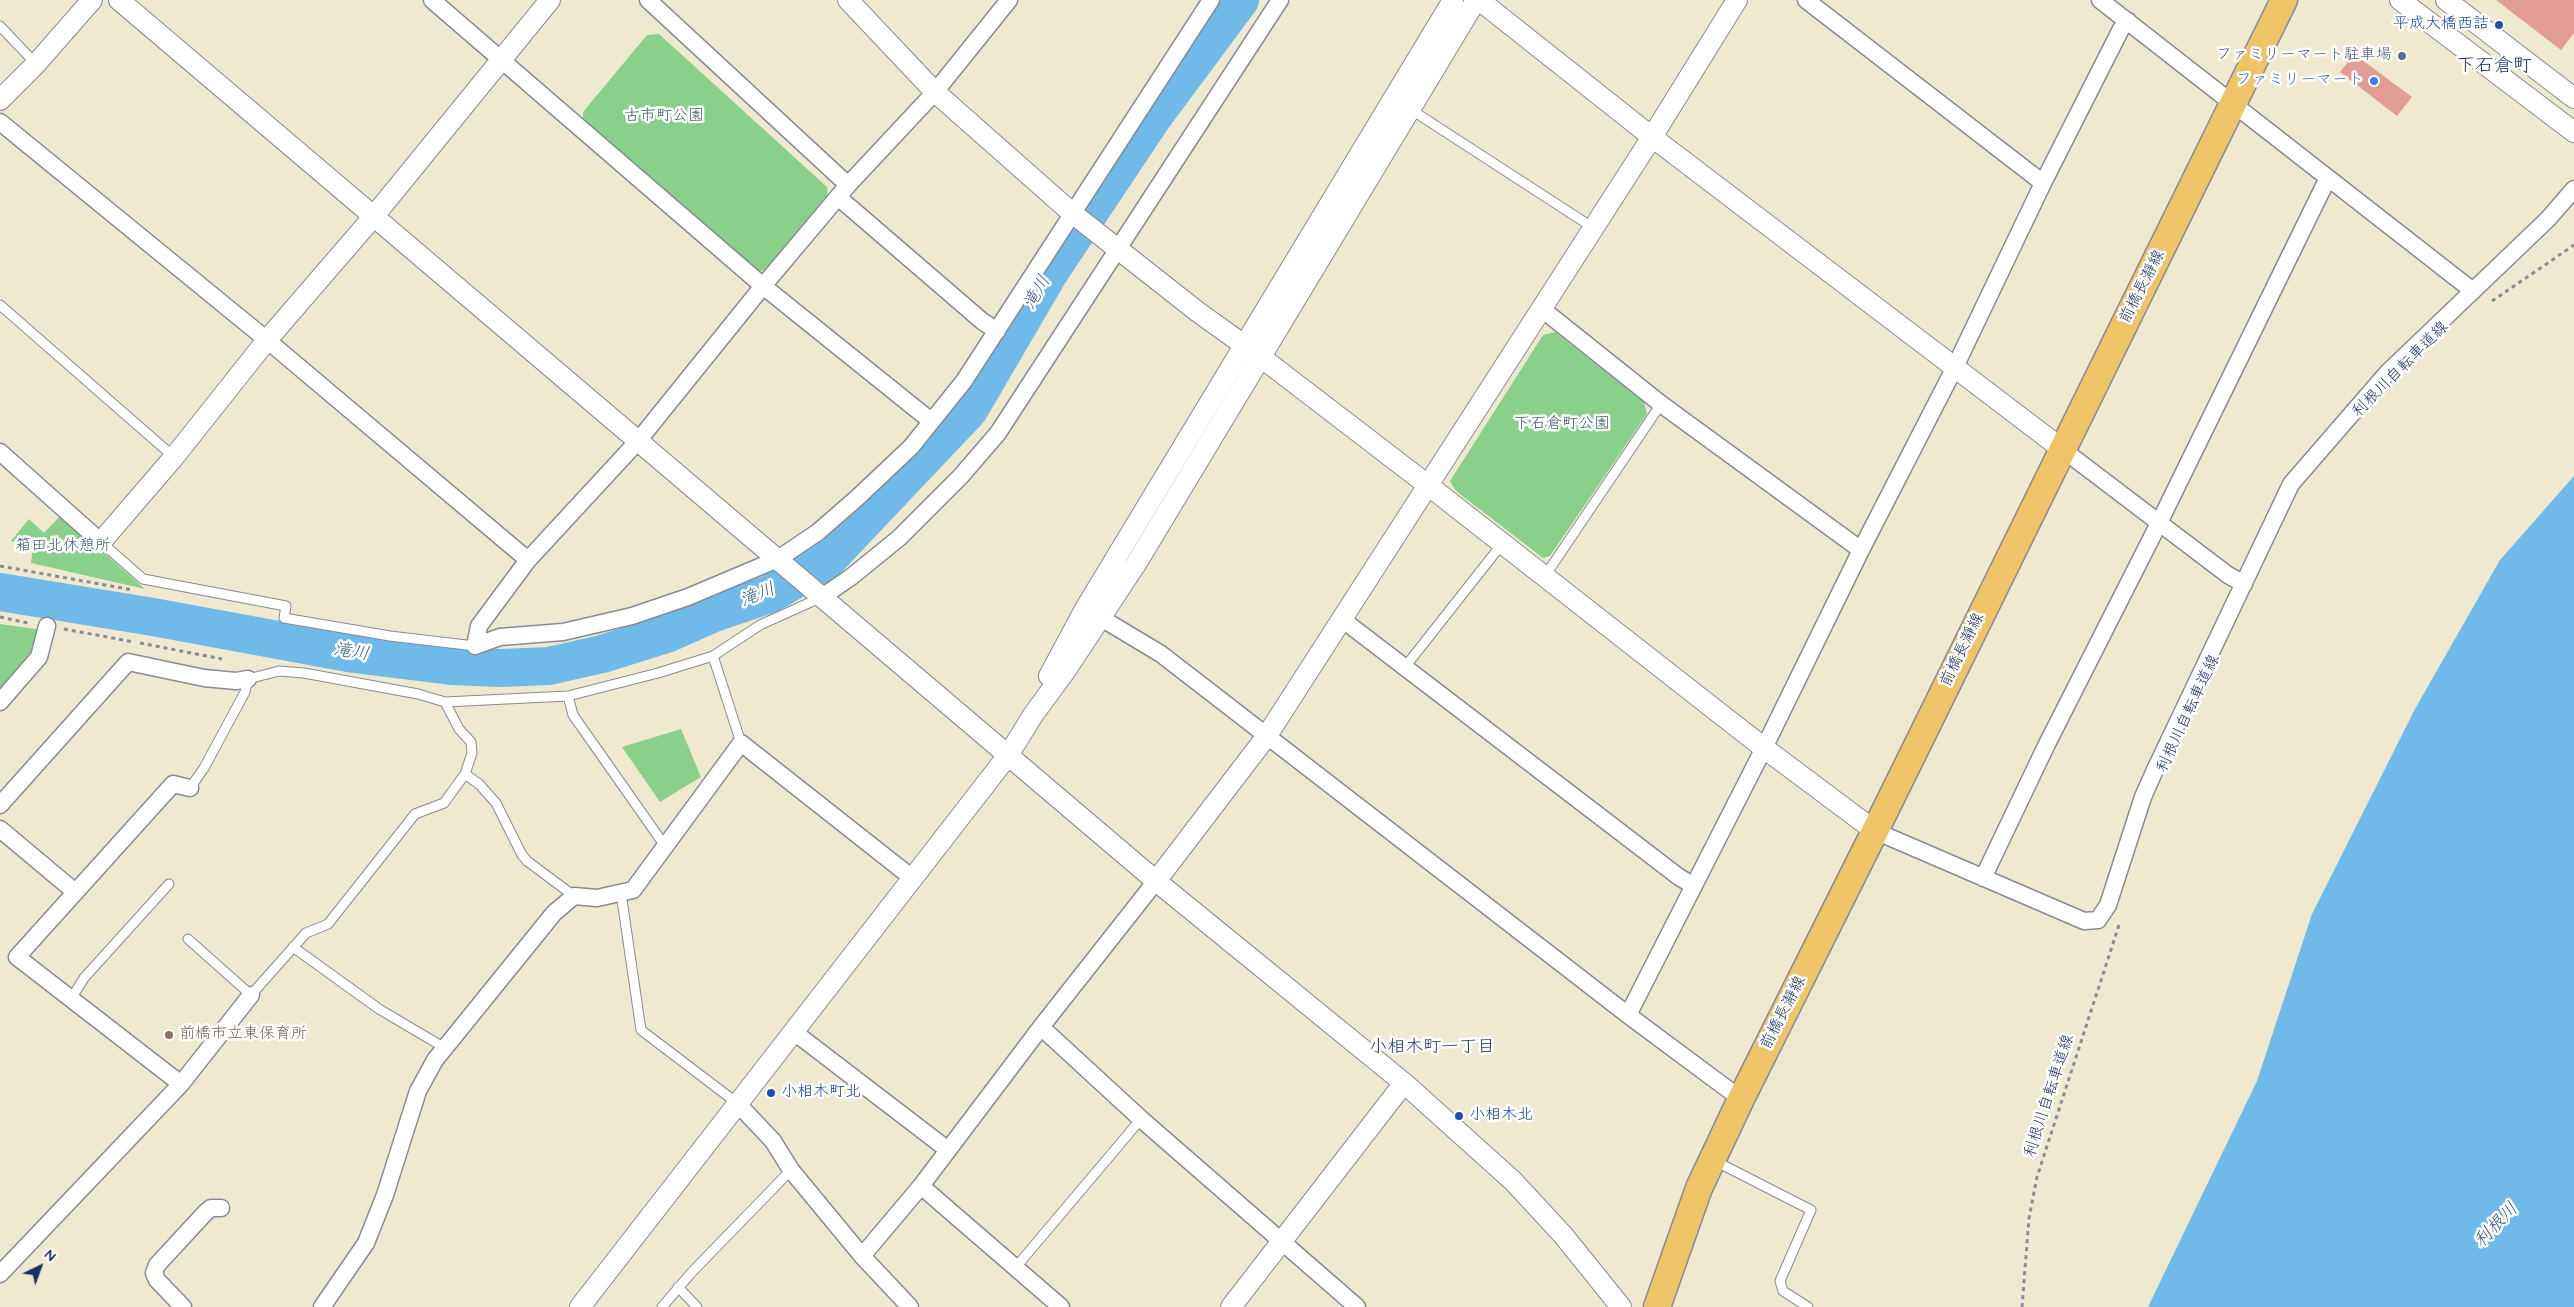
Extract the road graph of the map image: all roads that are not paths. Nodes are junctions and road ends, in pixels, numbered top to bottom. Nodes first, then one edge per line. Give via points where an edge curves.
1 (92, 0) edge
2 (119, 0) edge
3 (432, 0) edge
4 (550, 0) edge
5 (648, 0) edge
6 (848, 0) edge
7 (1009, 0) edge
8 (1211, 0) edge
9 (1280, 0) edge
10 (1453, 0) edge
11 (1478, 0) edge
12 (1737, 0) edge
13 (1806, 0) edge
14 (2100, 0) edge
15 (2284, 0) edge
16 (2400, 0) edge
17 (2446, 0) edge
18 (2128, 21) junction
19 (0, 26) edge
20 (501, 58) junction
21 (36, 64) junction
22 (934, 92) junction
23 (2574, 98) edge
24 (0, 100) edge
25 (2234, 104) junction
26 (1410, 109) junction
27 (0, 122) edge
28 (2574, 132) edge
29 (1652, 137) junction
30 (2330, 180) junction
31 (2043, 183) junction
32 (848, 185) junction
33 (2574, 189) edge
34 (838, 198) junction
35 (1074, 215) junction
36 (374, 216) junction
37 (1592, 228) junction
38 (1116, 247) junction
39 (763, 286) junction
40 (2473, 291) junction
41 (0, 304) edge
42 (1542, 309) junction
43 (996, 331) junction
44 (267, 340) junction
45 (1245, 346) junction
46 (1262, 358) junction
47 (1955, 367) junction
48 (1661, 404) junction
49 (931, 421) junction
50 (638, 441) junction
51 (2062, 449) junction
52 (0, 452) edge
53 (174, 457) junction
54 (1429, 486) junction
55 (2159, 523) junction
56 (101, 542) junction
57 (1502, 544) junction
58 (1861, 550) junction
59 (528, 560) junction
60 (781, 561) junction
61 (1544, 576) junction
62 (2244, 584) junction
63 (819, 594) junction
64 (1092, 613) junction
65 (1343, 620) junction
66 (47, 626) dead end
67 (475, 646) junction
68 (713, 656) junction
69 (1405, 667) junction
70 (248, 679) junction
71 (568, 696) junction
72 (0, 702) edge
73 (444, 702) junction
74 (1266, 737) junction
75 (741, 743) junction
76 (1764, 748) junction
77 (1009, 754) junction
78 (465, 774) junction
79 (190, 788) joint
80 (0, 805) edge
81 (0, 829) edge
82 (1875, 831) junction
83 (665, 846) junction
84 (911, 877) junction
85 (1983, 878) junction
86 (1156, 881) junction
87 (169, 884) dead end
88 (1694, 886) junction
89 (74, 891) junction
90 (621, 893) junction
91 (574, 896) junction
92 (188, 939) dead end
93 (293, 947) junction
94 (251, 995) junction
95 (71, 999) junction
96 (1628, 1015) junction
97 (1041, 1027) junction
98 (794, 1032) junction
99 (446, 1048) junction
100 (1404, 1083) junction
101 (181, 1084) junction
102 (1741, 1099) junction
103 (737, 1103) junction
104 (1141, 1119) junction
105 (948, 1150) junction
106 (1712, 1160) junction
107 (791, 1170) junction
108 (921, 1186) junction
109 (220, 1208) dead end
110 (1281, 1243) junction
111 (862, 1256) junction
112 (1016, 1267) junction
113 (0, 1274) edge
114 (678, 1287) junction
115 (183, 1307) edge
116 (322, 1307) edge
117 (580, 1307) edge
118 (662, 1307) edge
119 (697, 1307) edge
120 (910, 1307) edge
121 (1061, 1307) edge
122 (1231, 1307) edge
123 (1356, 1307) edge
124 (1621, 1307) edge
125 (1657, 1307) edge
126 (1808, 1307) edge

1 - 21 street
2 - 36 street
3 - 20 street
4 - 20 street
5 - 32 street
6 - 22 street
7 - 22 street
8 - 35 street
9 - 38 street
10 - 45 street
11 - 26 street
11 - 29 street
12 - 29 street
13 - 31 street
14 - 18 street
15 - 25 main road, 前橋長瀞線
16 - 28 street
17 - 23 street
18 - 25 street
18 - 31 street
19 - 21 lane
20 - 36 street
20 - 39 street
21 - 24 street
22 - 32 street
22 - 35 street
25 - 30 street
25 - 51 main road, 前橋長瀞線
26 - 37 lane
26 - 46 street
27 - 44 street
29 - 37 street
29 - 47 street
30 - 40 street
30 - 55 street via 2324,186
31 - 47 street
32 - 34 street
33 - 40 street via 2548,219
34 - 39 street
34 - 43 street
35 - 38 street
35 - 43 street
36 - 44 street
36 - 50 street
37 - 42 street
38 - 45 street
38 - 63 street via 1023,399 992,440 899,538 851,577
39 - 49 street
39 - 50 street
40 - 62 street via 2388,372 2298,474
41 - 53 lane
42 - 48 street
42 - 54 street
43 - 49 street via 964,381
44 - 53 street
44 - 59 street
45 - 46 street
45 - 64 street
46 - 54 street
46 - 64 street via 1136,564
47 - 51 street
47 - 58 street
48 - 58 street
48 - 61 lane
49 - 60 street via 911,447 863,493
50 - 59 street
50 - 60 street
51 - 55 street
51 - 82 main road, 前橋長瀞線
52 - 56 street
53 - 56 street
54 - 57 street
54 - 65 street
55 - 62 street
55 - 85 street
56 - 67 lane via 143,579 286,606 284,618
57 - 61 street
57 - 69 lane
58 - 76 street
59 - 67 street via 479,626
60 - 63 street
60 - 67 street via 632,616 563,632 500,638
61 - 76 street
62 - 85 street via 2143,798 2104,914 2098,920 2084,922
63 - 68 lane via 760,625
63 - 77 street
64 - 74 street via 1161,654
64 - 77 street via 1066,670
65 - 69 street
65 - 74 street
66 - 72 street via 39,657
68 - 71 lane
68 - 75 lane
69 - 88 street
70 - 73 lane via 279,671 304,672
70 - 79 lane via 245,692
70 - 80 street via 204,678 128,662
71 - 73 lane
71 - 83 lane via 572,715
73 - 78 lane via 470,742 472,753
74 - 86 street
74 - 96 street
75 - 83 street
75 - 84 street
76 - 82 street
76 - 88 street
77 - 84 street
77 - 86 street
78 - 91 lane via 496,803 527,861
78 - 93 lane via 444,803 415,814 328,924 306,932
79 - 89 street via 173,784
81 - 89 street
82 - 85 street
82 - 102 main road, 前橋長瀞線
83 - 90 street via 633,890
84 - 98 street
86 - 97 street
86 - 100 street
87 - 95 lane via 84,978
88 - 96 street
89 - 95 street via 17,957
90 - 91 street via 597,898
90 - 103 lane via 641,1030
91 - 99 street via 542,925
92 - 94 lane
93 - 94 lane
93 - 99 lane via 379,1009
94 - 101 street
95 - 101 street
96 - 102 street
97 - 104 street
97 - 105 street
98 - 103 street
98 - 105 street
99 - 116 street via 435,1060 418,1091 366,1243
100 - 110 street
100 - 124 street via 1513,1181 1563,1235
101 - 113 street
102 - 106 main road, 前橋長瀞線
103 - 107 street via 773,1141
103 - 117 street
104 - 110 street
104 - 112 lane
105 - 108 street
106 - 125 main road, 前橋長瀞線
106 - 126 lane via 1811,1210 1780,1281 1784,1291
107 - 111 street
107 - 114 lane
108 - 111 street
108 - 112 street
109 - 115 street via 206,1212 157,1265 154,1273
110 - 122 street
110 - 123 street
111 - 120 street
112 - 121 street
114 - 118 lane
114 - 119 lane

